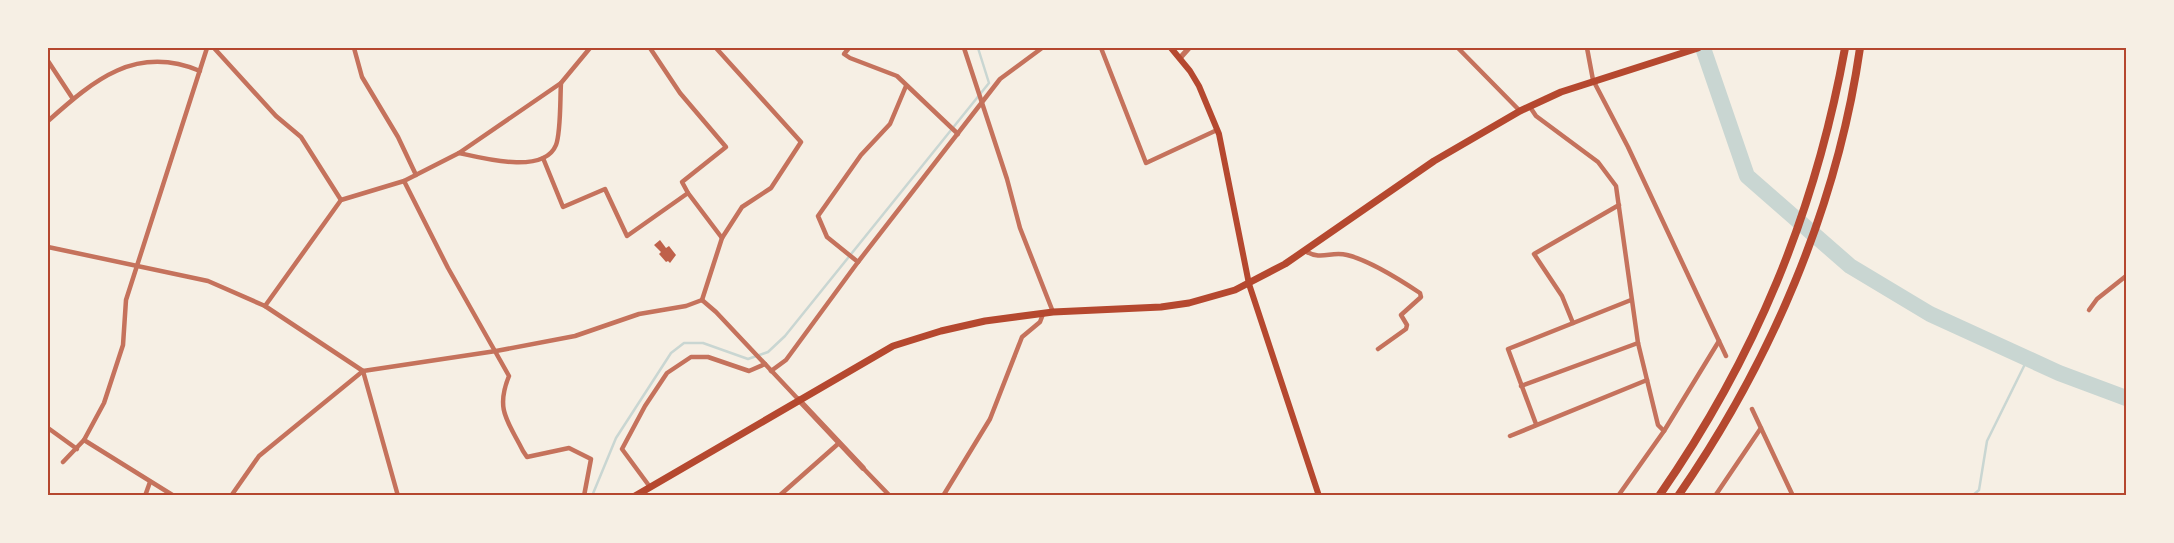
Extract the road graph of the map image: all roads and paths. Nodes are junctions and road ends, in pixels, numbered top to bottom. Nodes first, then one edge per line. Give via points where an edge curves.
1 (207, 48) edge
2 (214, 48) edge
3 (354, 48) edge
4 (590, 48) edge
5 (650, 48) edge
6 (716, 48) edge
7 (849, 48) edge
8 (964, 48) edge
9 (1042, 48) edge
10 (1101, 48) edge
11 (1171, 48) edge
12 (1189, 48) edge
13 (1458, 48) edge
14 (1587, 48) edge
15 (1698, 48) edge
16 (1845, 48) edge
17 (1860, 48) edge
18 (1180, 58) junction
19 (48, 61) edge
20 (200, 71) junction
21 (1593, 80) junction
22 (561, 83) junction
23 (906, 86) junction
24 (73, 99) junction
25 (981, 101) junction
26 (1530, 107) junction
27 (1520, 111) junction
28 (48, 121) edge
29 (1217, 130) junction
30 (956, 132) junction
31 (459, 154) junction
32 (543, 158) junction
33 (416, 175) junction
34 (404, 182) junction
35 (688, 193) junction
36 (341, 200) junction
37 (1619, 205) junction
38 (722, 238) junction
39 (48, 247) edge
40 (1306, 251) junction
41 (856, 262) junction
42 (138, 264) junction
43 (2126, 276) edge
44 (1249, 284) junction
45 (702, 300) junction
46 (1631, 300) junction
47 (265, 306) junction
48 (2089, 310) dead end
49 (1054, 312) junction
50 (1043, 314) junction
51 (1574, 323) junction
52 (1719, 341) junction
53 (1638, 343) junction
54 (1378, 348) dead end
55 (496, 351) junction
56 (1726, 356) dead end
57 (765, 364) junction
58 (771, 370) junction
59 (363, 371) junction
60 (1647, 380) junction
61 (1521, 386) junction
62 (798, 400) junction
63 (1752, 409) dead end
64 (1536, 424) junction
65 (48, 428) edge
66 (1761, 428) junction
67 (1664, 431) junction
68 (1510, 436) dead end
69 (84, 440) junction
70 (839, 443) junction
71 (76, 449) junction
72 (62, 462) dead end
73 (863, 468) joint
74 (150, 482) junction
75 (650, 487) junction
76 (145, 496) edge
77 (174, 496) edge
78 (231, 496) edge
79 (398, 496) edge
80 (584, 496) edge
81 (635, 496) edge
82 (779, 496) edge
83 (890, 496) edge
84 (943, 496) edge
85 (1319, 496) edge
86 (1618, 496) edge
87 (1659, 496) edge
88 (1678, 496) edge
89 (1715, 496) edge
90 (1794, 496) edge

1 - 20 street
2 - 36 street via 276,116 302,137
3 - 33 street via 366,84 398,137
4 - 22 street
5 - 35 street via 680,93 726,146 682,182
6 - 38 street via 802,142 771,188 742,207
7 - 23 street via 844,54 897,76
8 - 25 street
9 - 25 street via 1000,79
10 - 29 street via 1146,163
11 - 18 main road
12 - 18 street
13 - 27 street
14 - 21 street
15 - 21 highway
16 - 87 highway via 1828,132 1790,254 1760,325 1701,434
17 - 88 highway via 1850,105 1822,206 1803,260 1770,338 1736,404
18 - 29 main road via 1199,86
19 - 24 street
20 - 24 street via 182,63 137,63 98,80
20 - 42 street
21 - 26 highway
21 - 52 street
22 - 31 street
22 - 32 street via 557,144
23 - 30 street
23 - 41 street via 890,124 861,155 818,216 827,237
24 - 28 street
25 - 30 street
25 - 49 street via 1008,179 1020,228
26 - 27 highway
26 - 37 street via 1536,116 1598,162 1616,186
27 - 40 highway via 1434,161
29 - 44 main road via 1226,160
30 - 41 street
31 - 32 street via 508,163
31 - 33 street
32 - 35 street via 563,207 605,189 627,236
33 - 34 street
34 - 36 street
34 - 55 street
35 - 38 street
36 - 47 street
37 - 46 street
37 - 51 street via 1534,254 1562,296
38 - 45 street
39 - 42 street
40 - 44 highway
40 - 54 street via 1319,257 1348,255 1400,280 1420,294 1421,297 1401,315 1406,329
41 - 58 street via 786,360
42 - 47 street via 208,281
42 - 69 street via 126,300 124,345 104,403
43 - 48 street via 2097,299
44 - 49 highway via 1180,304
44 - 85 main road
45 - 55 street via 639,314 575,336
45 - 57 street
46 - 51 street
46 - 53 street
47 - 59 street
49 - 50 highway
50 - 62 highway via 985,321 892,346
50 - 84 street via 1040,322 1022,337 990,419
51 - 61 street via 1508,349
52 - 56 street
52 - 67 street
53 - 60 street
53 - 61 street
55 - 59 street
55 - 80 street via 509,376 502,401 503,410 523,451 527,457 569,448 591,459
57 - 58 street
57 - 75 street via 749,371 708,357 691,357 667,373 622,449
58 - 62 street
59 - 78 street via 260,456
59 - 79 street
60 - 64 street
60 - 67 street via 1658,425
61 - 64 street
62 - 70 street
62 - 75 highway
63 - 66 street
64 - 68 street
65 - 71 street
66 - 89 street
66 - 90 street
67 - 86 street
69 - 71 street
69 - 74 street
70 - 73 street
70 - 82 street
71 - 72 street
73 - 83 street
74 - 76 street
74 - 77 street
75 - 81 highway

